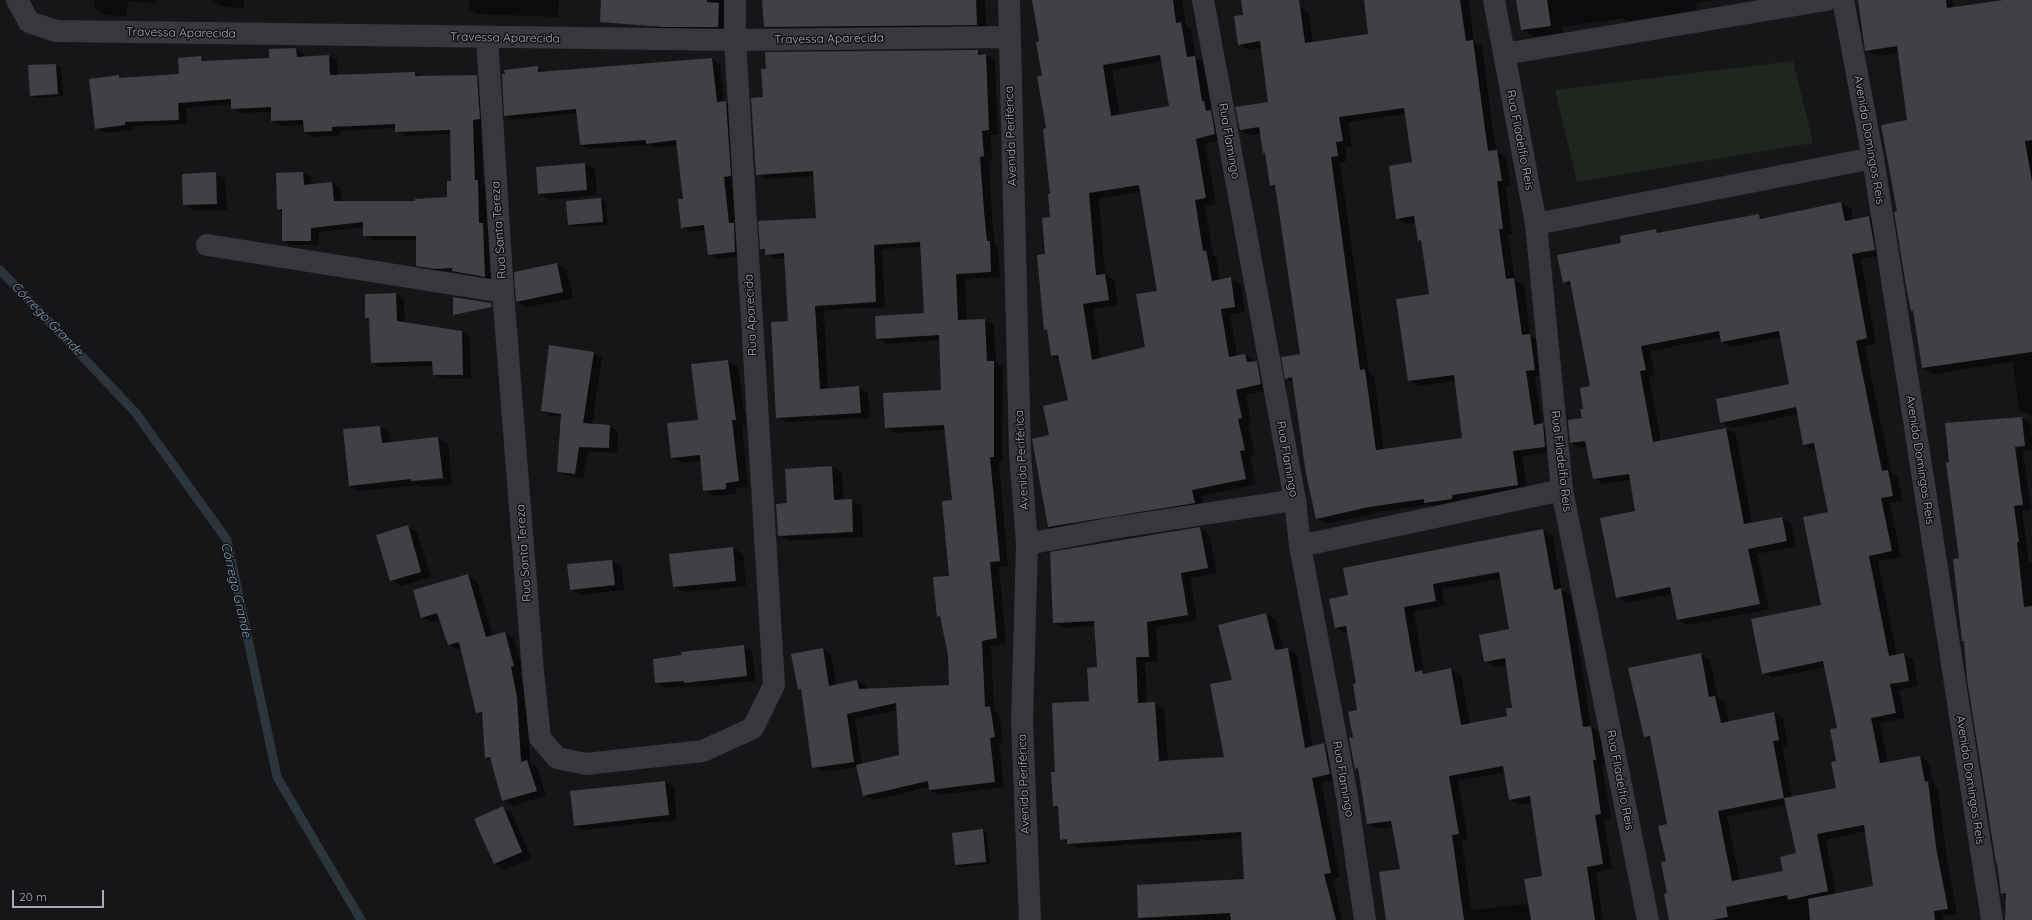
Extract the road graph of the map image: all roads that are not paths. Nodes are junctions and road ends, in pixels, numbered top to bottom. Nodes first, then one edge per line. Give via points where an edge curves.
1 (17, 0) edge
2 (735, 0) edge
3 (1009, 0) edge
4 (1203, 0) edge
5 (1494, 0) edge
6 (1826, 0) edge
7 (1843, 0) edge
8 (1009, 37) junction
9 (487, 38) junction
10 (735, 40) junction
11 (1504, 54) junction
12 (1873, 158) junction
13 (1536, 224) junction
14 (207, 246) dead end
15 (503, 292) junction
16 (1562, 490) junction
17 (1295, 500) junction
18 (1027, 544) junction
19 (1300, 546) junction
20 (770, 631) joint
21 (1030, 920) edge
22 (1365, 920) edge
23 (1648, 920) edge
24 (1992, 920) edge

1 - 9 street, Travessa Aparecida via 28,22 56,31
2 - 10 street, Rua Aparecida
3 - 8 street, Avenida Periférica
4 - 17 street, Rua Flamingo
5 - 11 street, Rua Filadelfio Reis
6 - 11 street
7 - 12 street, Avenida Domingos Reis
8 - 10 street, Travessa Aparecida
8 - 18 street, Avenida Periférica via 1020,454
9 - 10 street, Travessa Aparecida
9 - 15 street, Rua Santa Tereza
10 - 20 street, Rua Aparecida
11 - 13 street, Rua Filadelfio Reis
12 - 13 street
12 - 24 street, Avenida Domingos Reis
13 - 16 street, Rua Filadelfio Reis
14 - 15 street
15 - 20 street, Rua Santa Tereza via 532,672 540,738 557,758 586,764 703,751 754,728 774,686
16 - 19 street
16 - 23 street, Rua Filadelfio Reis
17 - 18 street
17 - 19 street, Rua Flamingo
18 - 21 street, Avenida Periférica via 1022,721
19 - 22 street, Rua Flamingo via 1347,796

